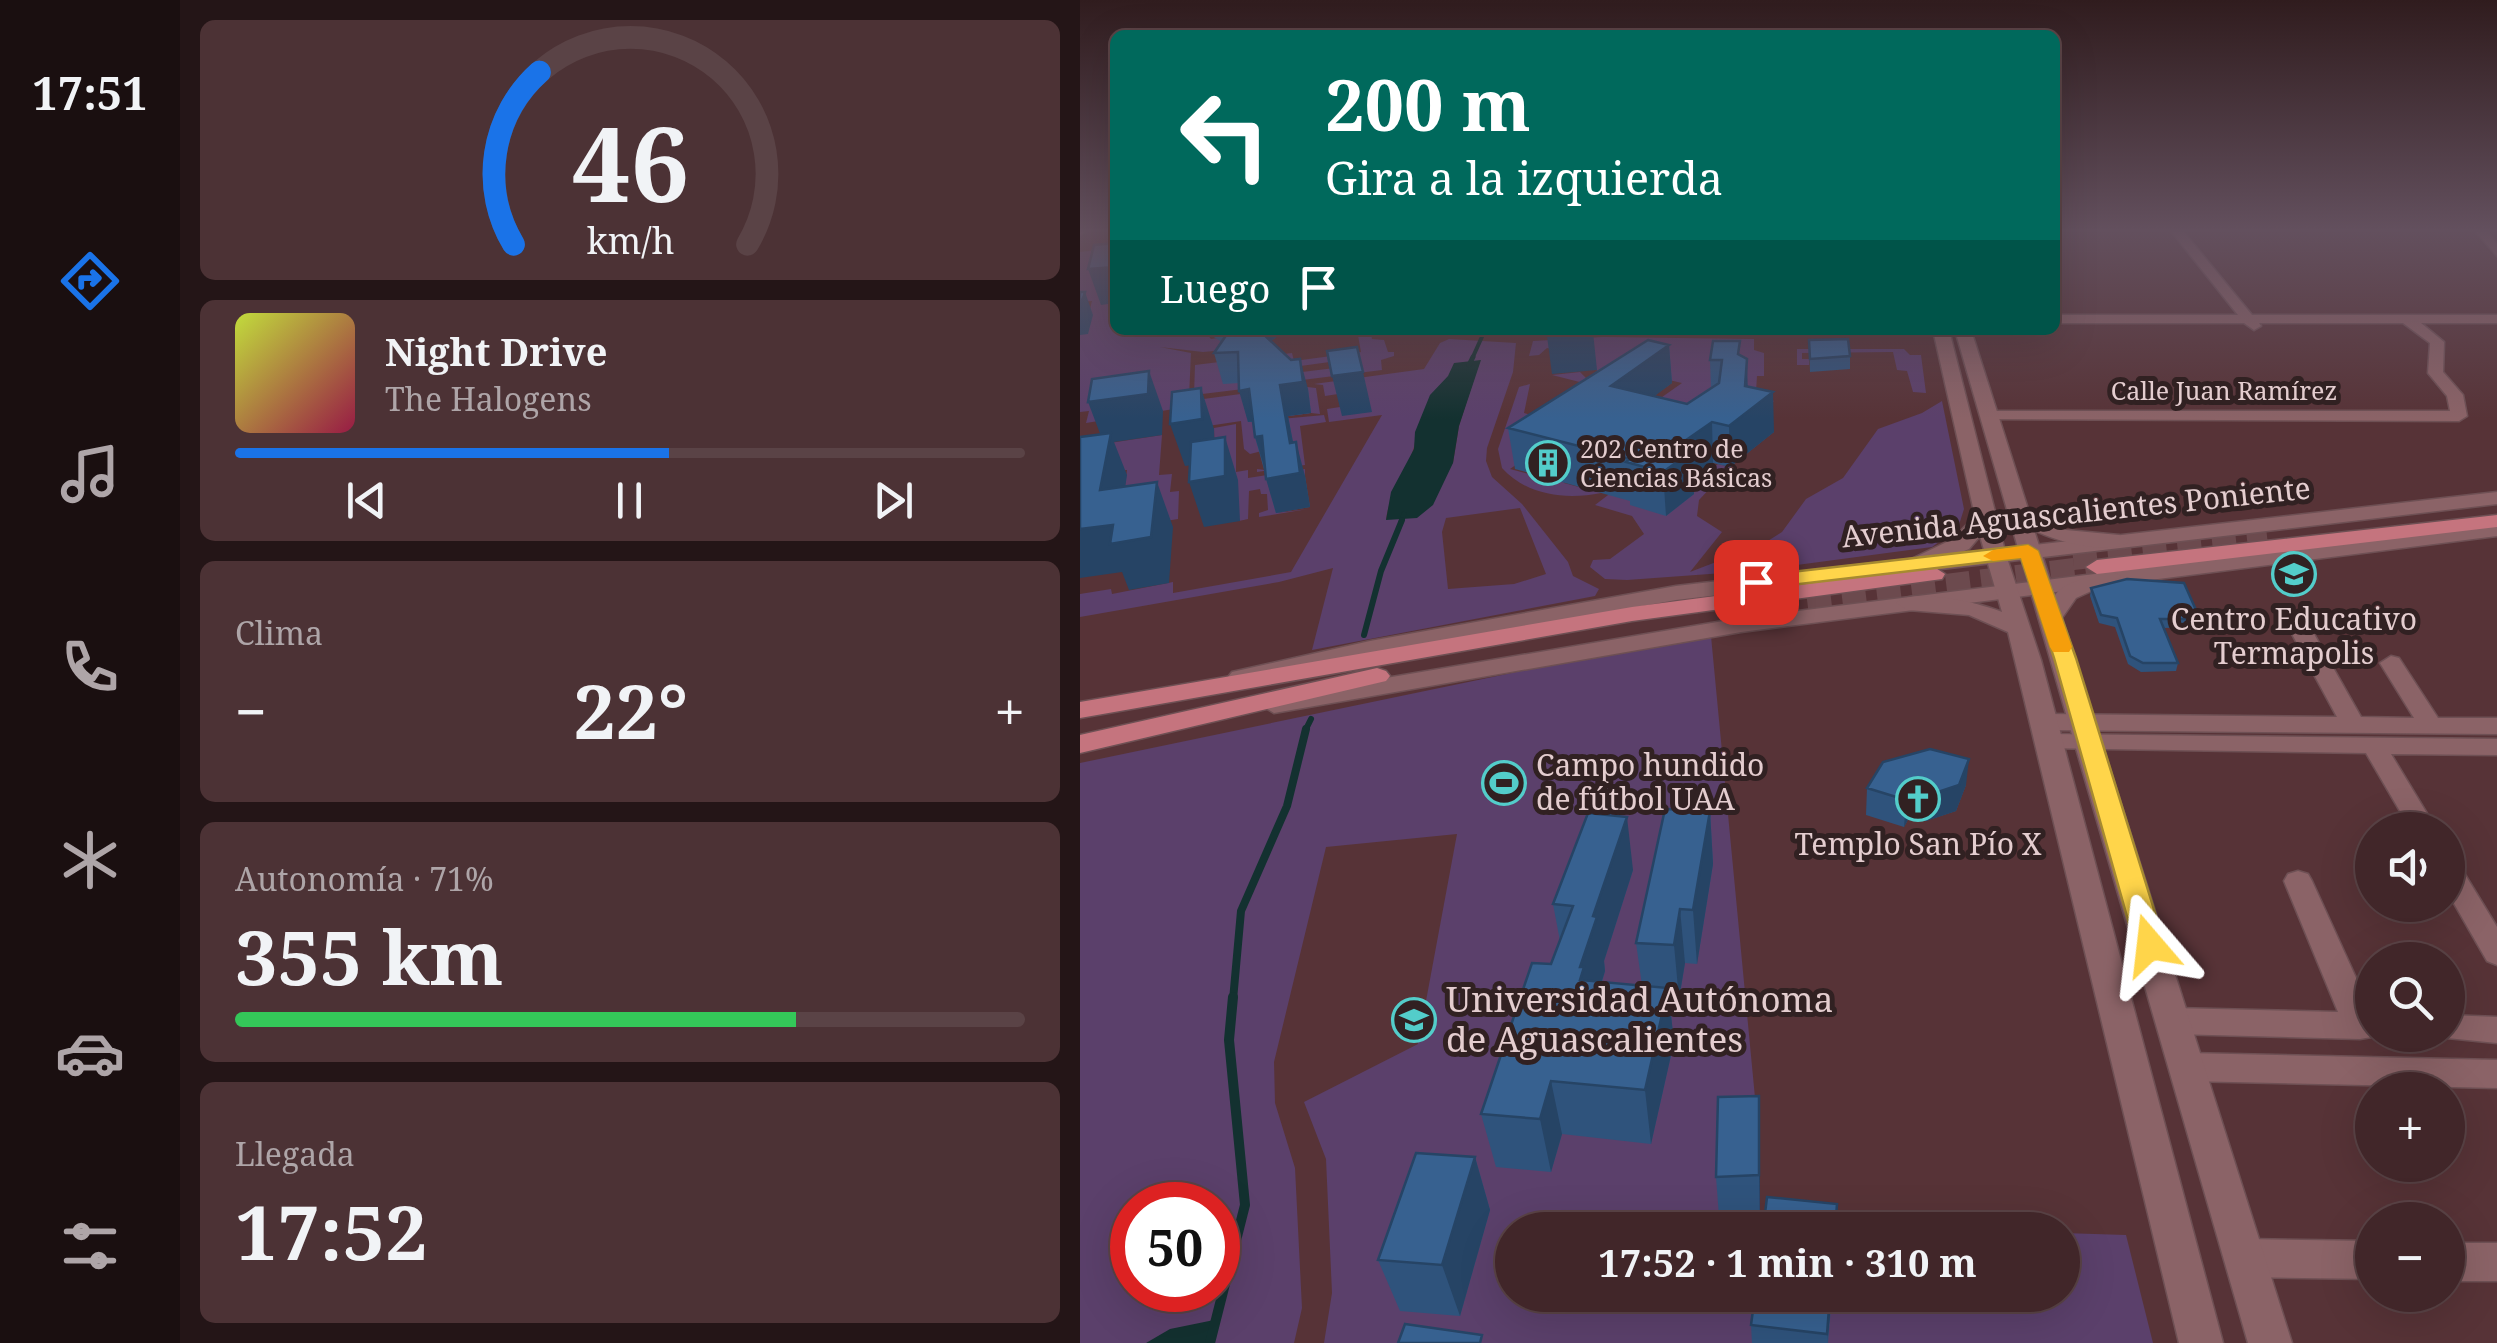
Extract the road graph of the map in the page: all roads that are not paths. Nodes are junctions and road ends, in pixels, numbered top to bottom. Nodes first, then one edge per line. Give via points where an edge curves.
1 (2214, 294) edge
2 (2225, 294) edge
3 (2497, 319) edge
4 (2060, 320) edge
5 (2408, 320) junction
6 (2243, 324) junction
7 (2060, 328) edge
8 (1942, 335) edge
9 (1964, 335) edge
10 (1988, 416) junction
11 (2497, 498) edge
12 (2497, 508) edge
13 (2017, 512) junction
14 (1986, 516) junction
15 (2497, 522) edge
16 (2497, 530) edge
17 (2267, 536) tunnel mouth
18 (2119, 541) junction
19 (2074, 546) junction
20 (2028, 551) junction
21 (1995, 555) junction
22 (1926, 567) junction
23 (2102, 574) junction
24 (1607, 585) dead end
25 (2040, 586) junction
26 (2006, 590) junction
27 (1676, 593) junction
28 (1947, 598) junction
29 (1908, 603) junction
30 (1738, 612) tunnel mouth
31 (2051, 618) junction
32 (2019, 628) junction
33 (2303, 634) dead end
34 (2391, 663) dead end
35 (1191, 689) junction
36 (1080, 710) edge
37 (1239, 710) junction
38 (2353, 725) junction
39 (2431, 726) junction
40 (2497, 726) edge
41 (2047, 732) junction
42 (2085, 732) junction
43 (1080, 744) edge
44 (2373, 745) junction
45 (2497, 747) edge
46 (2413, 812) edge
47 (2298, 881) dead end
48 (2465, 898) edge
49 (2497, 952) edge
50 (2355, 1003) edge
51 (2173, 1021) junction
52 (2355, 1026) edge
53 (2465, 1029) edge
54 (2497, 1030) edge
55 (2187, 1067) junction
56 (2497, 1074) edge
57 (2245, 1258) junction
58 (2355, 1260) edge
59 (2465, 1262) edge
60 (2497, 1262) edge
61 (2201, 1343) edge
62 (2270, 1343) edge

1 - 6 street
2 - 6 street
3 - 5 street
4 - 6 street
5 - 6 street via 2385,320 2380,329
5 - 10 street, Calle Juan Ramírez via 2437,342 2435,373 2455,395 2459,416
6 - 7 street
8 - 14 main road
9 - 10 main road
10 - 13 main road
11 - 18 main road, Avenida Aguascalientes Poniente
12 - 17 main road, Avenida Aguascalientes Poniente
13 - 18 main road via 2061,536
13 - 20 main road
14 - 21 main road
14 - 22 main road via 1961,544
15 - 23 main road, Avenida Aguascalientes Poniente
16 - 23 main road, Avenida Aguascalientes Poniente
18 - 19 main road, Avenida Aguascalientes Poniente
19 - 20 main road, Avenida Aguascalientes Poniente
19 - 23 main road via 2065,553 2068,566
20 - 21 main road, Avenida Aguascalientes Poniente
20 - 25 main road
21 - 22 main road, Avenida Aguascalientes Poniente
21 - 26 main road
22 - 27 main road, Avenida Aguascalientes Poniente
22 - 28 main road via 1952,568 1964,579 1963,588
22 - 35 main road, Avenida Aguascalientes Poniente
23 - 25 main road, Avenida Aguascalientes Poniente
23 - 31 main road via 2068,593
24 - 27 main road
25 - 26 main road, Avenida Aguascalientes Poniente
25 - 31 main road
26 - 28 main road, Avenida Aguascalientes Poniente
26 - 32 main road
27 - 35 main road, Avenida Aguascalientes Poniente via 1370,648
28 - 29 main road, Avenida Aguascalientes Poniente
29 - 32 main road via 1972,608
29 - 37 main road, Avenida Aguascalientes Poniente via 1579,650
30 - 37 main road, Avenida Aguascalientes Poniente via 1495,651
31 - 42 main road
32 - 41 main road
33 - 38 street
34 - 39 street
35 - 36 main road, Avenida Aguascalientes Poniente
37 - 43 main road, Avenida Aguascalientes Poniente
38 - 39 street
38 - 42 street
39 - 40 street
41 - 42 street
41 - 61 main road
42 - 44 street
42 - 51 main road
44 - 45 street
44 - 46 street
47 - 50 street
48 - 49 street
51 - 52 street
51 - 55 main road
53 - 54 street
55 - 56 street
55 - 57 main road
57 - 58 street
57 - 62 main road
59 - 60 street

